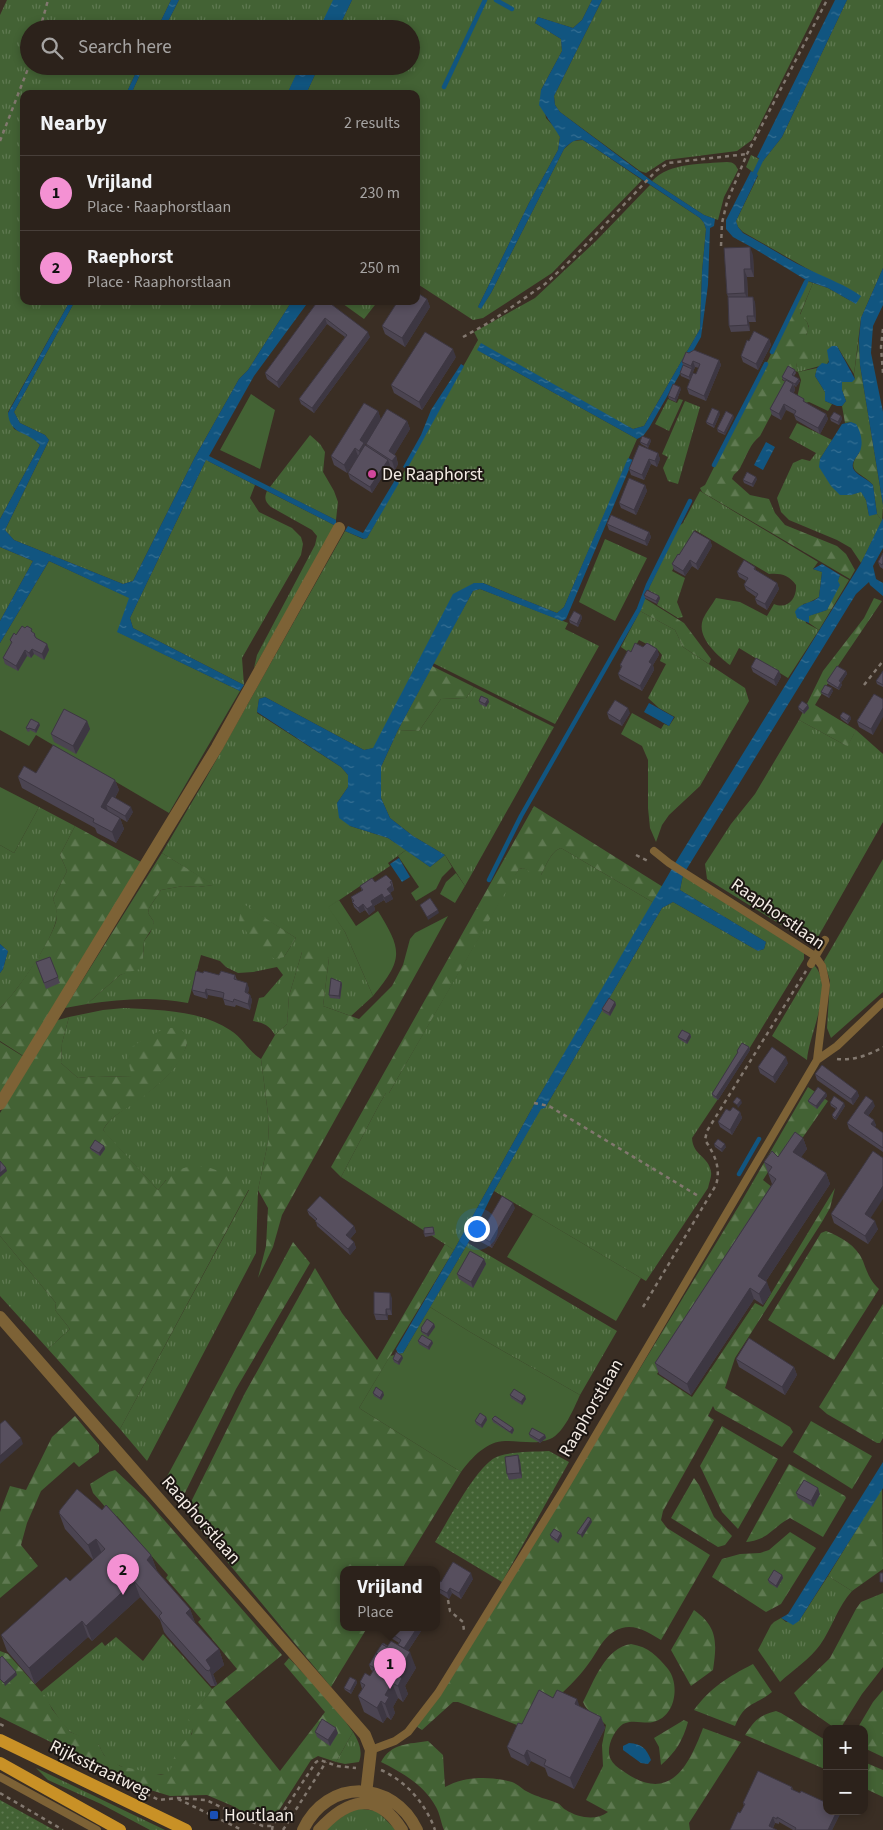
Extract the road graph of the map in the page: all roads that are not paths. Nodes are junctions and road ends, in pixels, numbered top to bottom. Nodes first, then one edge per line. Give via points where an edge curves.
1 (339, 528) dead end
2 (654, 851) dead end
3 (825, 940) dead end
4 (815, 956) junction
5 (811, 964) road end
6 (883, 1002) edge
7 (817, 1060) junction
8 (0, 1104) edge
9 (0, 1317) edge
10 (0, 1740) edge
11 (371, 1750) junction
12 (0, 1763) edge
13 (0, 1777) edge
14 (366, 1797) junction
15 (97, 1830) edge
16 (120, 1830) edge
17 (186, 1830) edge
18 (303, 1830) edge
19 (319, 1830) edge
20 (402, 1830) edge
21 (417, 1830) edge

1 - 8 street via 218,748
2 - 4 lane, Raaphorstlaan
3 - 4 lane
4 - 5 lane
4 - 7 lane, Raaphorstlaan via 822,966 826,985
6 - 7 lane, Raaphorstlaan via 837,1046
7 - 11 lane, Raaphorstlaan via 564,1489 438,1692 408,1732 395,1742
9 - 11 street, Raaphorstlaan via 294,1652 365,1735
10 - 17 main road, Rijksstraatweg
11 - 14 street
12 - 16 main road
13 - 15 lane
14 - 18 street via 348,1792 334,1797 322,1804
14 - 19 street via 341,1809
14 - 20 street via 394,1817
14 - 21 street via 383,1795 394,1802 412,1819

